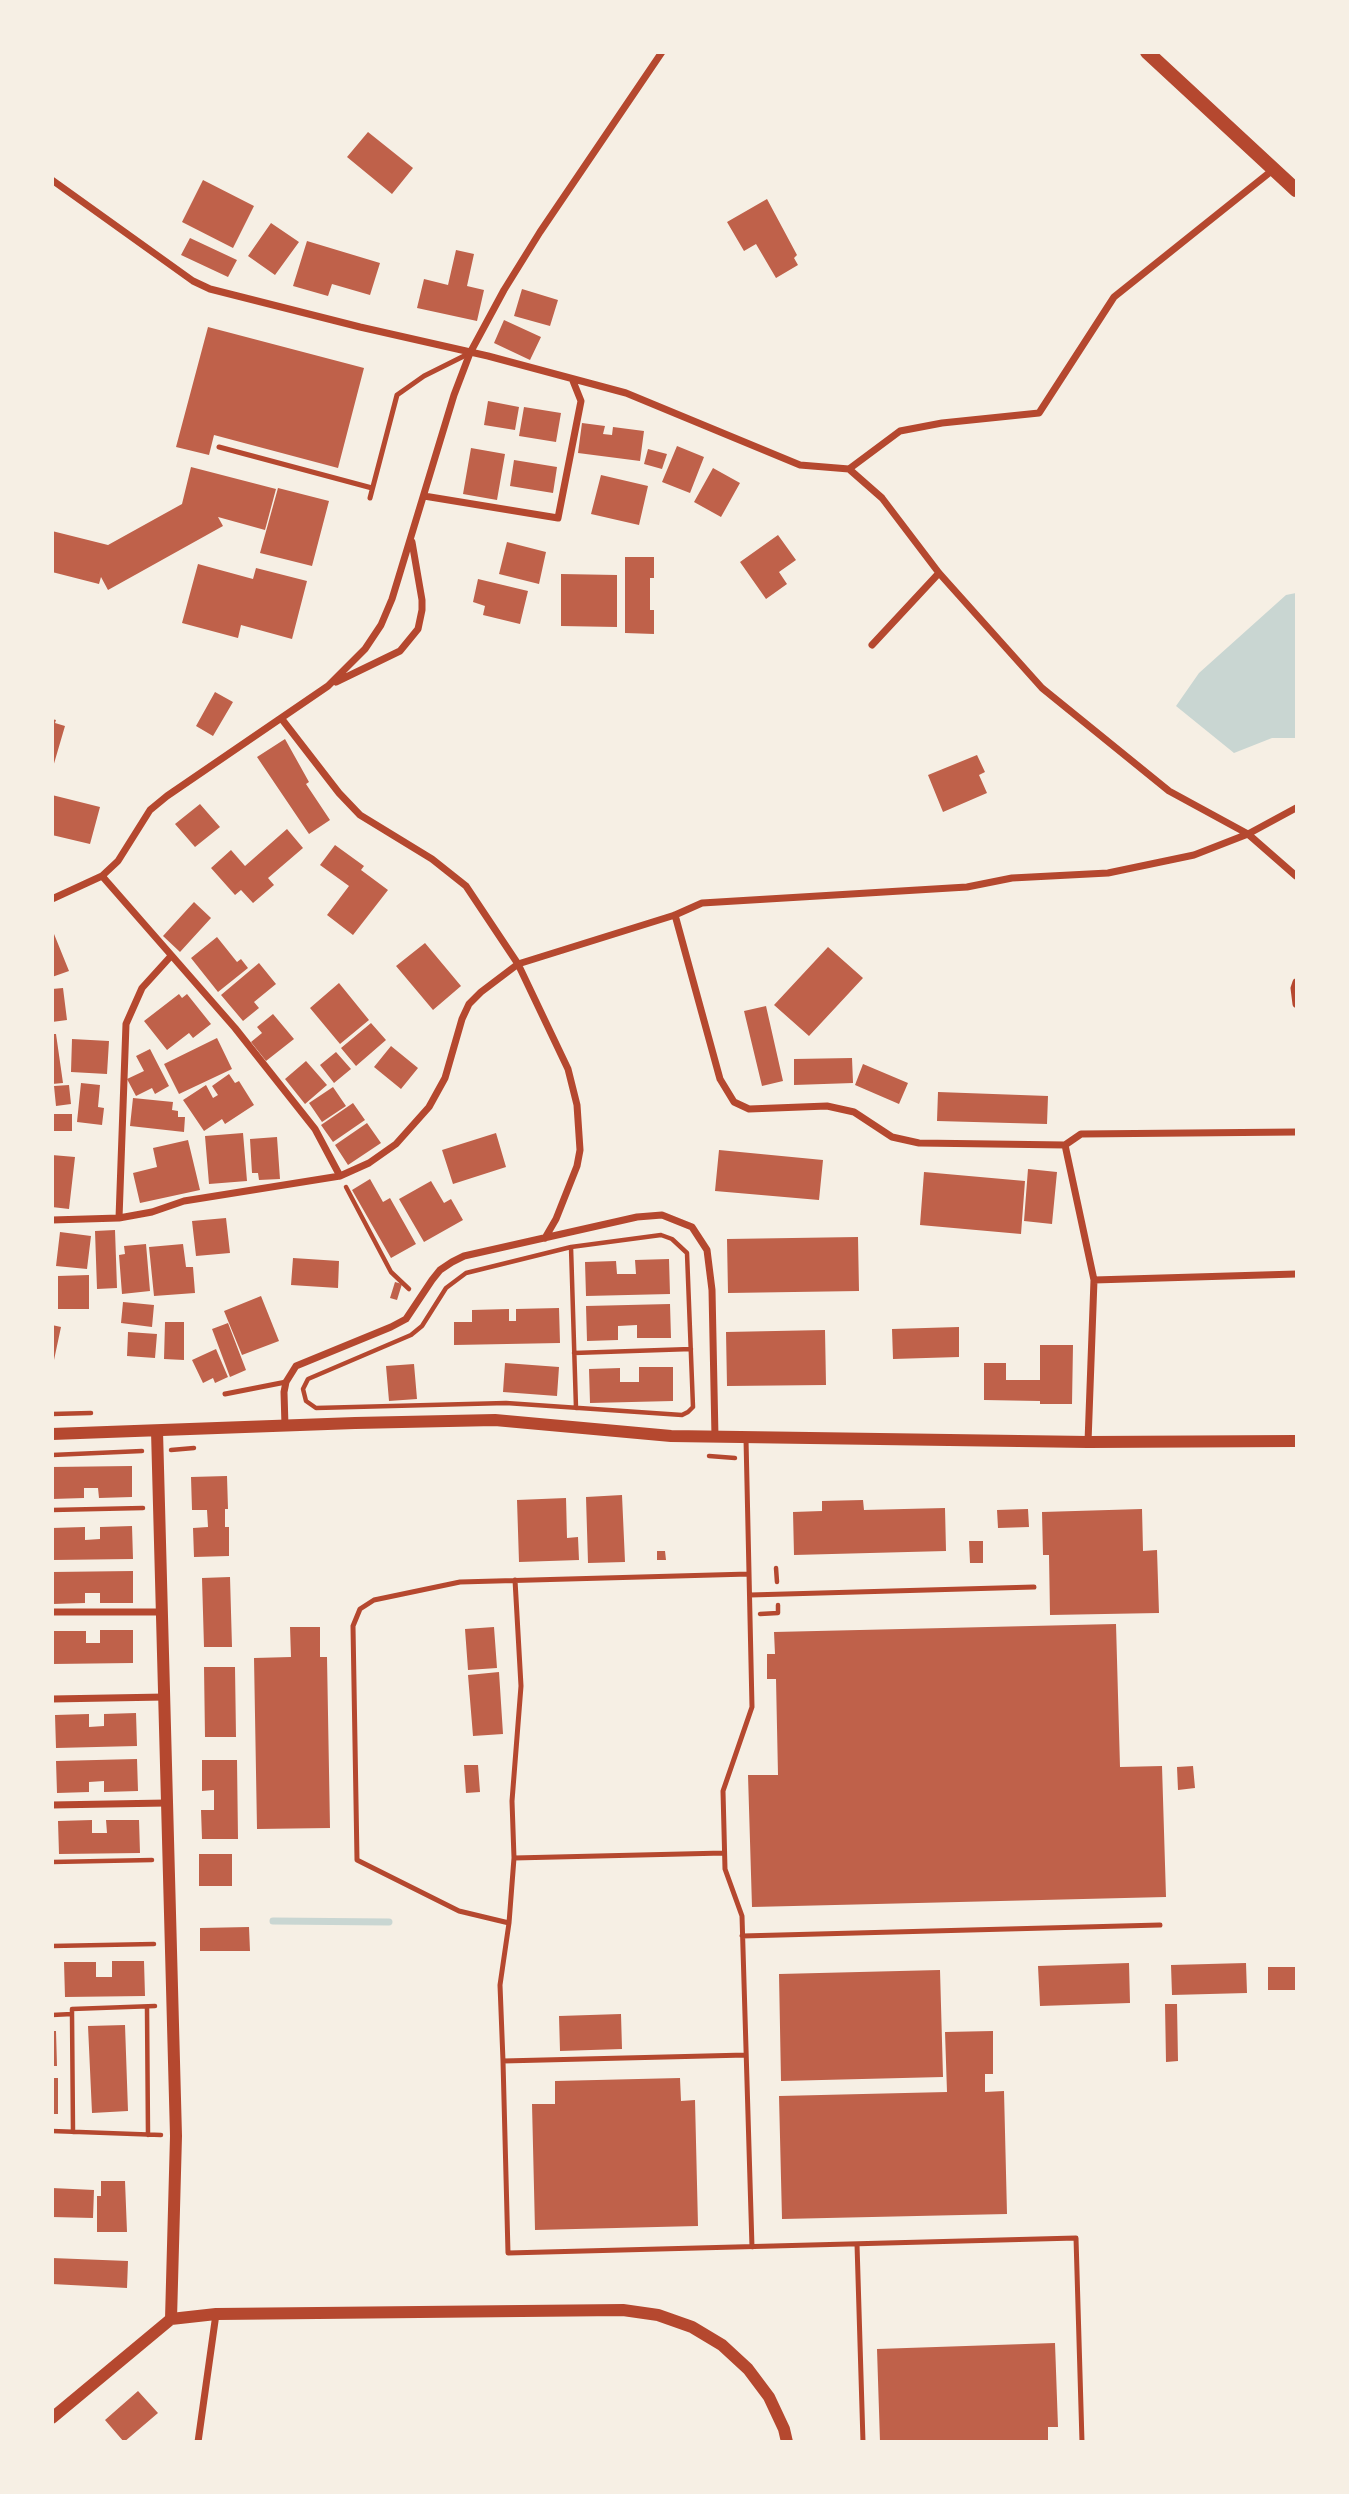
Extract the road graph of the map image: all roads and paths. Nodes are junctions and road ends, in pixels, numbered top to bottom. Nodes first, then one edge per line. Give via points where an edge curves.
1 (662, 52) edge
2 (1147, 52) edge
3 (1275, 168) junction
4 (52, 180) edge
5 (1297, 190) edge
6 (470, 353) junction
7 (573, 381) junction
8 (219, 447) dead end
9 (849, 469) junction
10 (372, 488) junction
11 (424, 496) junction
12 (370, 498) dead end
13 (411, 538) junction
14 (939, 573) junction
15 (873, 645) dead end
16 (328, 686) junction
17 (281, 718) junction
18 (1297, 808) edge
19 (1248, 834) junction
20 (102, 876) junction
21 (1297, 876) edge
22 (52, 899) edge
23 (675, 915) junction
24 (171, 956) junction
25 (518, 964) junction
26 (1297, 982) edge
27 (1297, 1004) edge
28 (1297, 1132) edge
29 (1065, 1145) junction
30 (340, 1176) junction
31 (119, 1218) junction
32 (52, 1220) edge
33 (545, 1238) junction
34 (571, 1247) junction
35 (1297, 1275) edge
36 (1094, 1280) junction
37 (420, 1300) junction
38 (691, 1349) junction
39 (574, 1353) junction
40 (286, 1382) junction
41 (225, 1394) dead end
42 (576, 1408) junction
43 (285, 1426) junction
44 (157, 1431) junction
45 (52, 1434) edge
46 (715, 1437) junction
47 (747, 1438) junction
48 (1297, 1441) edge
49 (1088, 1442) junction
50 (196, 1448) dead end
51 (158, 1451) junction
52 (52, 1455) edge
53 (696, 1455) dead end
54 (747, 1459) junction
55 (52, 1510) edge
56 (143, 1521) dead end
57 (749, 1574) junction
58 (515, 1580) junction
59 (1034, 1587) dead end
60 (750, 1595) junction
61 (52, 1612) edge
62 (164, 1612) junction
63 (165, 1697) junction
64 (52, 1699) edge
65 (166, 1803) junction
66 (52, 1805) edge
67 (153, 1849) dead end
68 (724, 1853) junction
69 (514, 1858) junction
70 (52, 1862) edge
71 (509, 1923) junction
72 (1160, 1925) dead end
73 (742, 1937) junction
74 (52, 1946) edge
75 (154, 1956) dead end
76 (155, 1995) dead end
77 (146, 2008) junction
78 (72, 2014) junction
79 (52, 2015) edge
80 (746, 2055) junction
81 (503, 2062) junction
82 (52, 2131) edge
83 (73, 2132) junction
84 (148, 2135) junction
85 (176, 2136) junction
86 (857, 2244) junction
87 (752, 2247) junction
88 (216, 2314) junction
89 (171, 2319) junction
90 (52, 2418) edge
91 (198, 2441) edge
92 (787, 2441) edge
93 (863, 2441) edge
94 (1082, 2441) edge

1 - 6 street via 540,232
2 - 3 main road
3 - 5 main road
3 - 9 street via 1114,297 1039,412 900,431
4 - 6 street via 210,289
6 - 7 street
6 - 10 lane via 397,395
6 - 11 street
7 - 9 street via 626,393 800,465
7 - 11 street via 581,401 558,518
8 - 10 lane
9 - 14 street via 882,498
10 - 12 lane
11 - 13 street
13 - 16 street via 381,625 356,660
13 - 16 street via 422,600 418,628 400,651
14 - 15 street
14 - 19 street via 1042,688 1169,791
16 - 17 street
17 - 20 street via 150,810 118,861
17 - 25 street via 360,815 432,859 466,886
18 - 19 street
19 - 21 street
19 - 23 street via 1194,855 1108,873 1012,878 968,887 702,903
20 - 22 street
20 - 24 street
23 - 25 street
23 - 29 street via 720,1079 734,1102 749,1109 827,1106 853,1112 892,1137 919,1143
24 - 30 street via 315,1129
24 - 31 street via 142,988 126,1024
25 - 30 street via 470,1004 461,1019 445,1078 419,1120 383,1154
25 - 33 street via 568,1069 578,1105 577,1166
26 - 27 street
28 - 29 street via 1081,1134
29 - 36 street
30 - 31 street via 184,1201
30 - 37 path via 391,1272
31 - 32 street
33 - 37 street via 464,1256 440,1270
33 - 46 street via 662,1215 692,1227 708,1250
34 - 38 path via 661,1235 680,1245 687,1253
34 - 39 path
34 - 42 path via 466,1273 446,1288 411,1335 313,1375 303,1390 306,1401 316,1408 506,1403
35 - 36 street
36 - 49 street
37 - 40 street via 406,1319 296,1366
38 - 39 path
38 - 42 path via 693,1407 688,1412
39 - 42 path
40 - 41 lane
40 - 43 street
43 - 44 street
43 - 46 street via 495,1420
44 - 45 street
44 - 51 street
46 - 47 street
47 - 49 street
47 - 54 lane
48 - 49 street
50 - 51 path
51 - 52 path
51 - 62 street
53 - 54 path
54 - 57 lane
55 - 56 path via 143,1508
57 - 58 lane
57 - 60 lane
58 - 69 lane via 520,1686 512,1801
58 - 71 lane via 460,1582 373,1600 360,1609 353,1626 357,1860 459,1911
59 - 60 lane
60 - 68 lane via 752,1707 723,1791
61 - 62 street
62 - 63 street
63 - 64 street
63 - 65 street
65 - 66 street
65 - 85 street
67 - 70 path via 153,1860
68 - 69 lane
68 - 73 lane via 742,1916
69 - 71 lane
71 - 81 lane via 500,1985
72 - 73 lane
73 - 80 lane
74 - 75 path via 154,1944
76 - 77 path via 155,2008
77 - 78 path via 72,2008
77 - 84 path
78 - 79 path
78 - 83 path
80 - 81 lane
80 - 87 lane
81 - 87 lane via 508,2253
82 - 83 path
83 - 84 path
84 - 85 path
85 - 89 street
86 - 87 lane
86 - 93 lane
86 - 94 lane via 1076,2238
88 - 89 street
88 - 91 street
88 - 92 street via 587,2309 658,2315 702,2333 748,2369 769,2397
89 - 90 street

